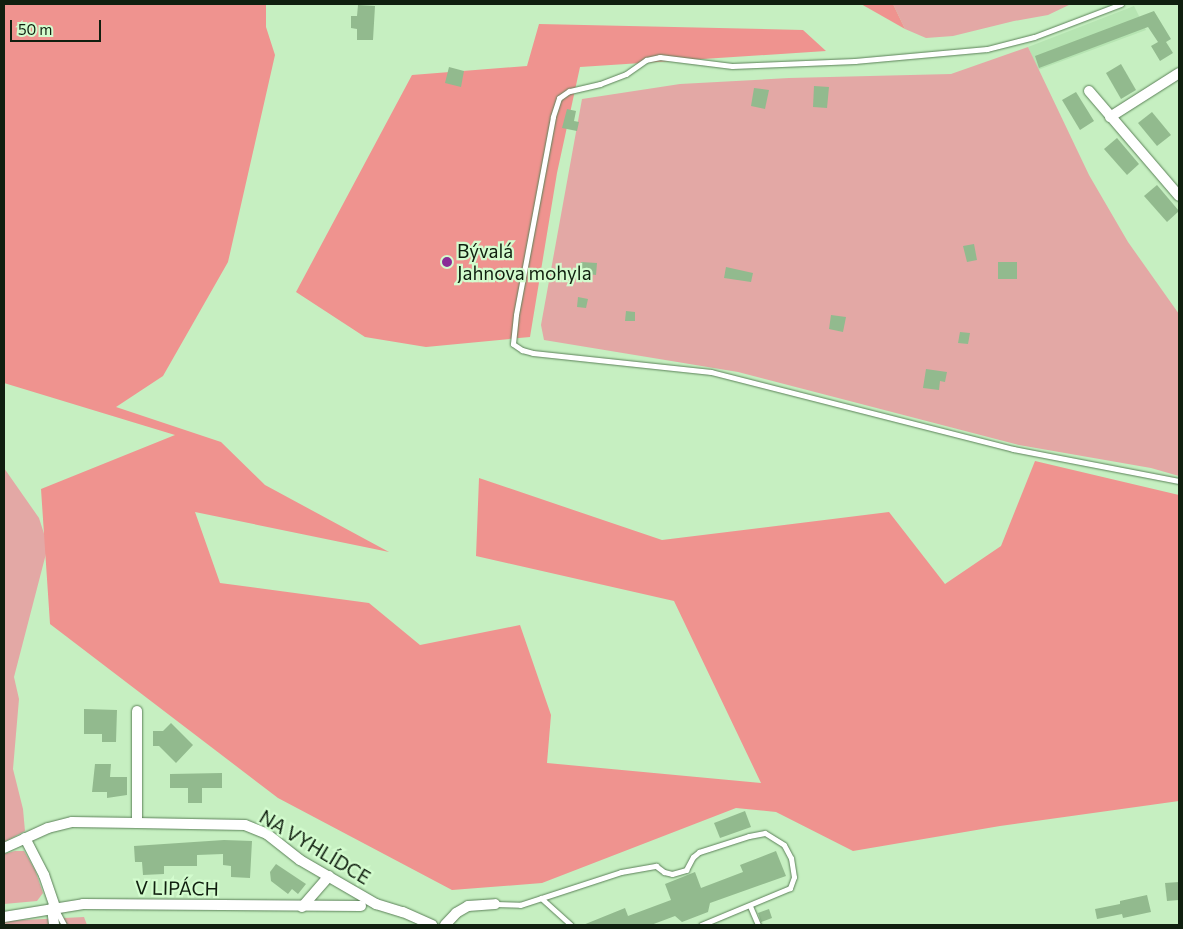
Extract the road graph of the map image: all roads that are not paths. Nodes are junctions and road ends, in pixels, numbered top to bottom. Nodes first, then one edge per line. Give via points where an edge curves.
1 (1121, 4) edge
2 (1179, 73) edge
3 (1089, 91) dead end
4 (1110, 117) junction
5 (1179, 196) edge
6 (1179, 482) edge
7 (137, 710) dead end
8 (137, 823) junction
9 (25, 838) junction
10 (4, 848) edge
11 (329, 876) junction
12 (541, 898) junction
13 (495, 904) joint
14 (361, 906) dead end
15 (750, 906) junction
16 (53, 908) junction
17 (302, 908) junction
18 (4, 917) edge
19 (54, 925) edge
20 (64, 925) edge
21 (432, 925) edge
22 (444, 925) edge
23 (571, 925) edge
24 (700, 925) edge
25 (758, 925) edge

1 - 6 lane via 1034,37 987,49 855,61 732,66 660,58 646,60 626,74 569,91 559,98 553,117 513,344 532,353 711,372 1013,449
2 - 4 street
3 - 4 street
4 - 5 street
7 - 8 street
8 - 9 street, NA VYHLÍDCE via 72,822
8 - 11 street, NA VYHLÍDCE via 245,825 267,834 300,860
9 - 10 street, NA VYHLÍDCE
9 - 16 street via 44,875
11 - 17 street
11 - 21 street, NA VYHLÍDCE via 376,904
12 - 13 lane via 520,905
12 - 15 lane via 621,872 656,866 672,874 686,870 699,852 765,833 784,845 791,858 794,877 790,888
12 - 23 lane
13 - 22 street via 468,906
14 - 17 street, V LIPÁCH
15 - 24 lane
15 - 25 lane
16 - 17 street, V LIPÁCH via 83,904
16 - 18 street, V LIPÁCH
16 - 19 street
16 - 20 lane

